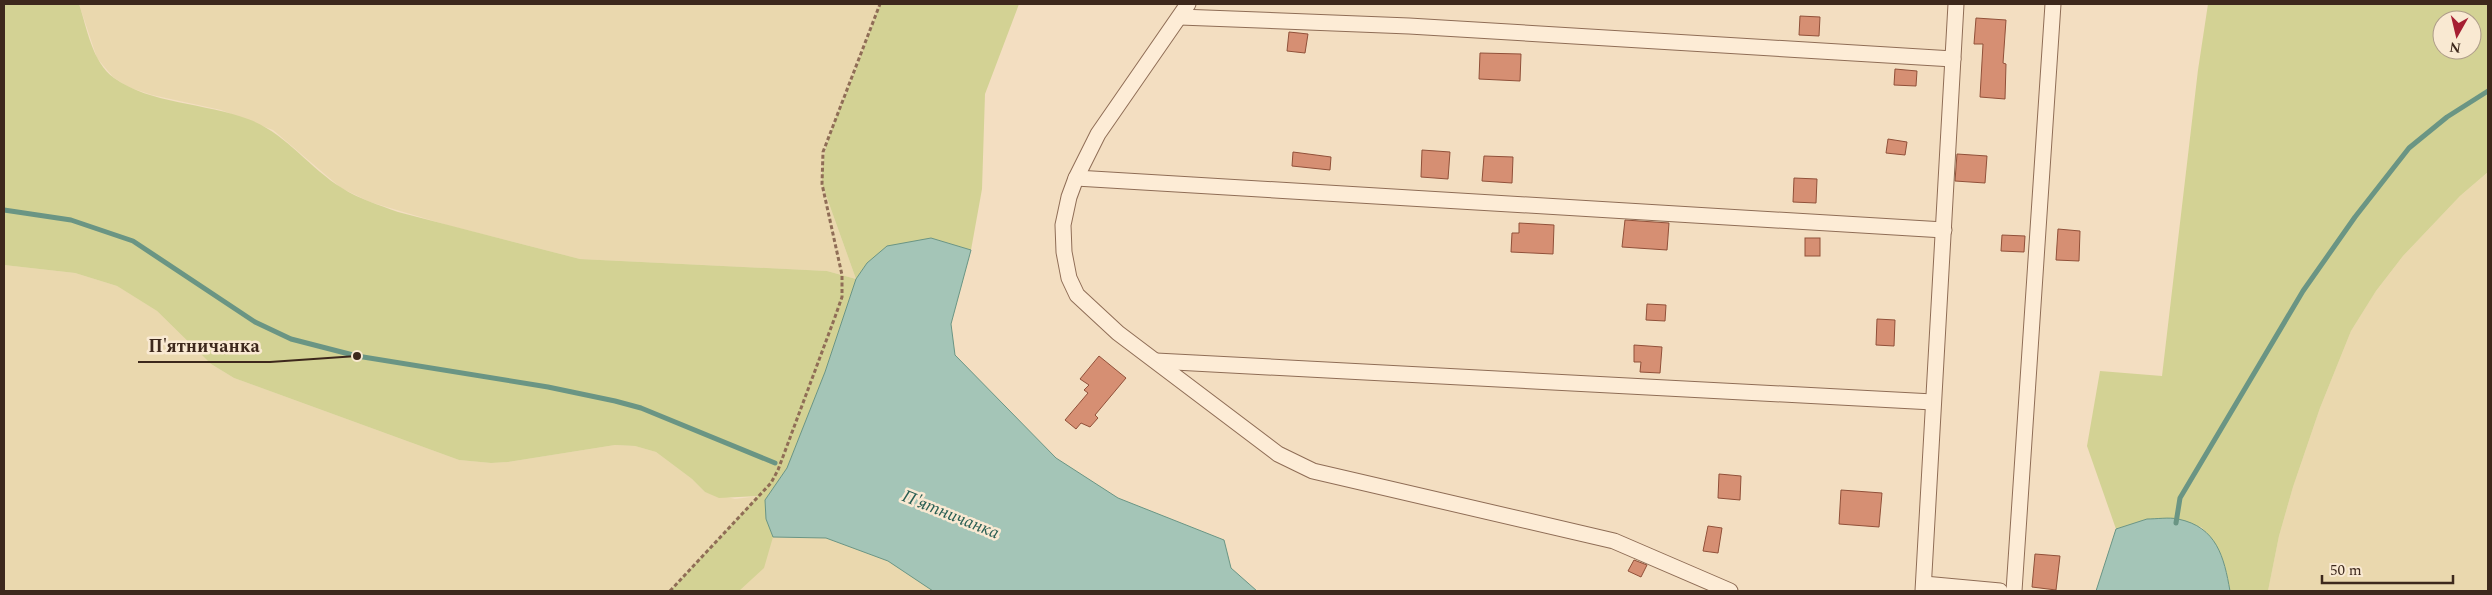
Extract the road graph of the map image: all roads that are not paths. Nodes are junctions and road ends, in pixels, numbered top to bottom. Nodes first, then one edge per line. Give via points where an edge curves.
1 (1188, 4) edge
2 (1956, 4) edge
3 (2053, 4) edge
4 (1180, 17) junction
5 (1953, 59) junction
6 (1076, 178) junction
7 (1944, 230) junction
8 (1156, 361) junction
9 (1933, 402) junction
10 (1924, 588) edge
11 (1730, 591) edge
12 (2000, 591) edge
13 (2014, 591) edge

1 - 4 street
2 - 5 street
3 - 13 street
4 - 5 street via 1409,26
4 - 6 street via 1098,134
5 - 7 street
6 - 7 street
6 - 8 street via 1063,225 1069,278 1092,310
7 - 9 street
8 - 9 street
8 - 11 street via 1278,454 1313,471 1614,541
9 - 10 street
10 - 12 street

